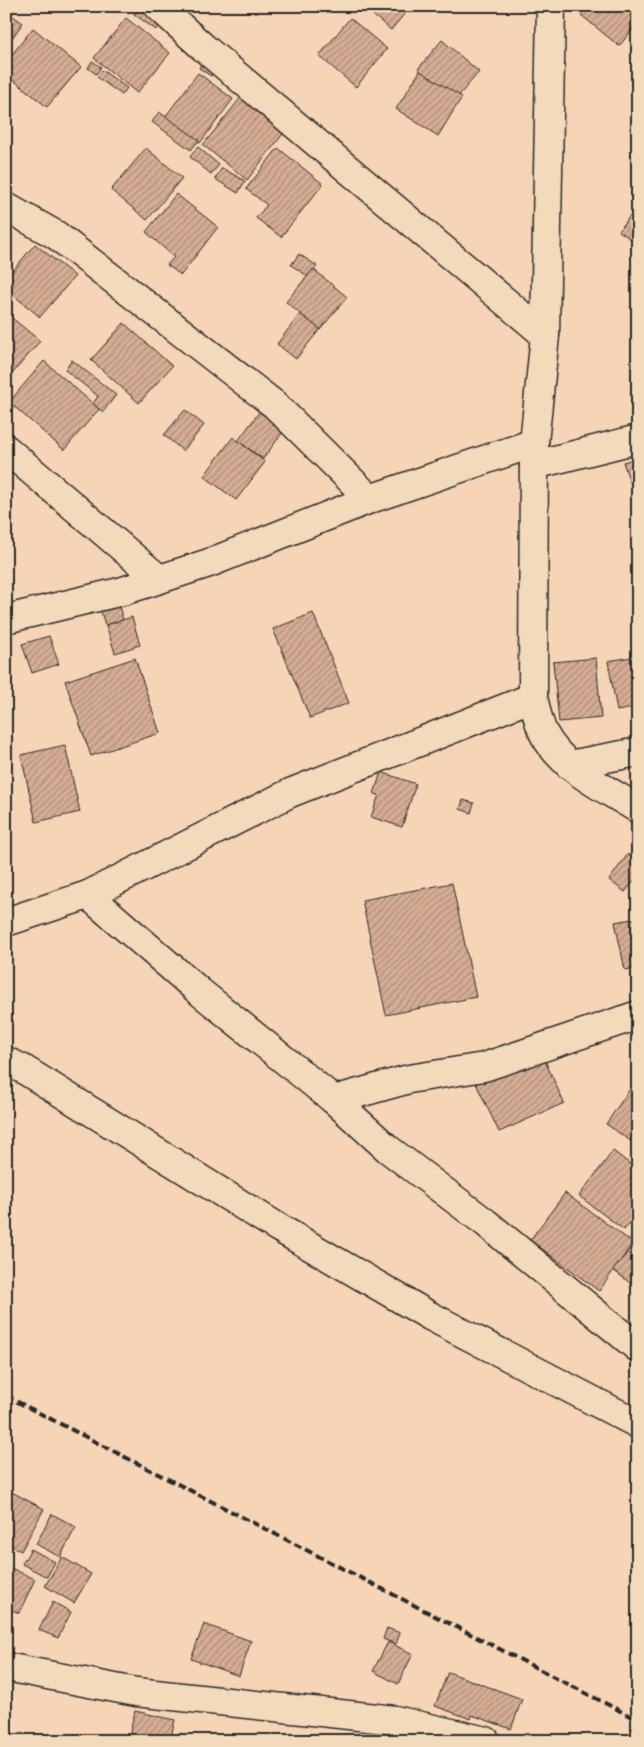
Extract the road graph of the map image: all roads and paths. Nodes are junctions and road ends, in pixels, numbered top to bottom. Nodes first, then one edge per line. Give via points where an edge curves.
1 (158, 6) edge
2 (547, 9) edge
3 (6, 207) edge
4 (545, 335) junction
5 (638, 438) edge
6 (6, 449) edge
7 (534, 454) junction
8 (370, 499) junction
9 (159, 579) junction
10 (6, 619) edge
11 (533, 697) junction
12 (638, 752) edge
13 (569, 765) junction
14 (638, 809) edge
15 (88, 895) junction
16 (6, 922) edge
17 (638, 1015) edge
18 (6, 1061) edge
19 (334, 1100) junction
20 (638, 1348) edge
21 (638, 1424) edge
22 (6, 1667) edge
23 (486, 1741) edge

1 - 4 street
2 - 4 street
3 - 8 street via 56,235 275,405
4 - 7 street
5 - 7 street
6 - 9 street
7 - 8 street
7 - 11 street
8 - 9 street via 209,563
9 - 10 street via 123,591
11 - 13 street via 543,733
11 - 15 street via 290,793
12 - 13 street
13 - 14 street
15 - 16 street
15 - 19 street via 200,992
17 - 19 street via 484,1067 409,1079
18 - 21 street via 430,1316
19 - 20 street via 388,1149 486,1223
22 - 23 street via 136,1692 396,1720

